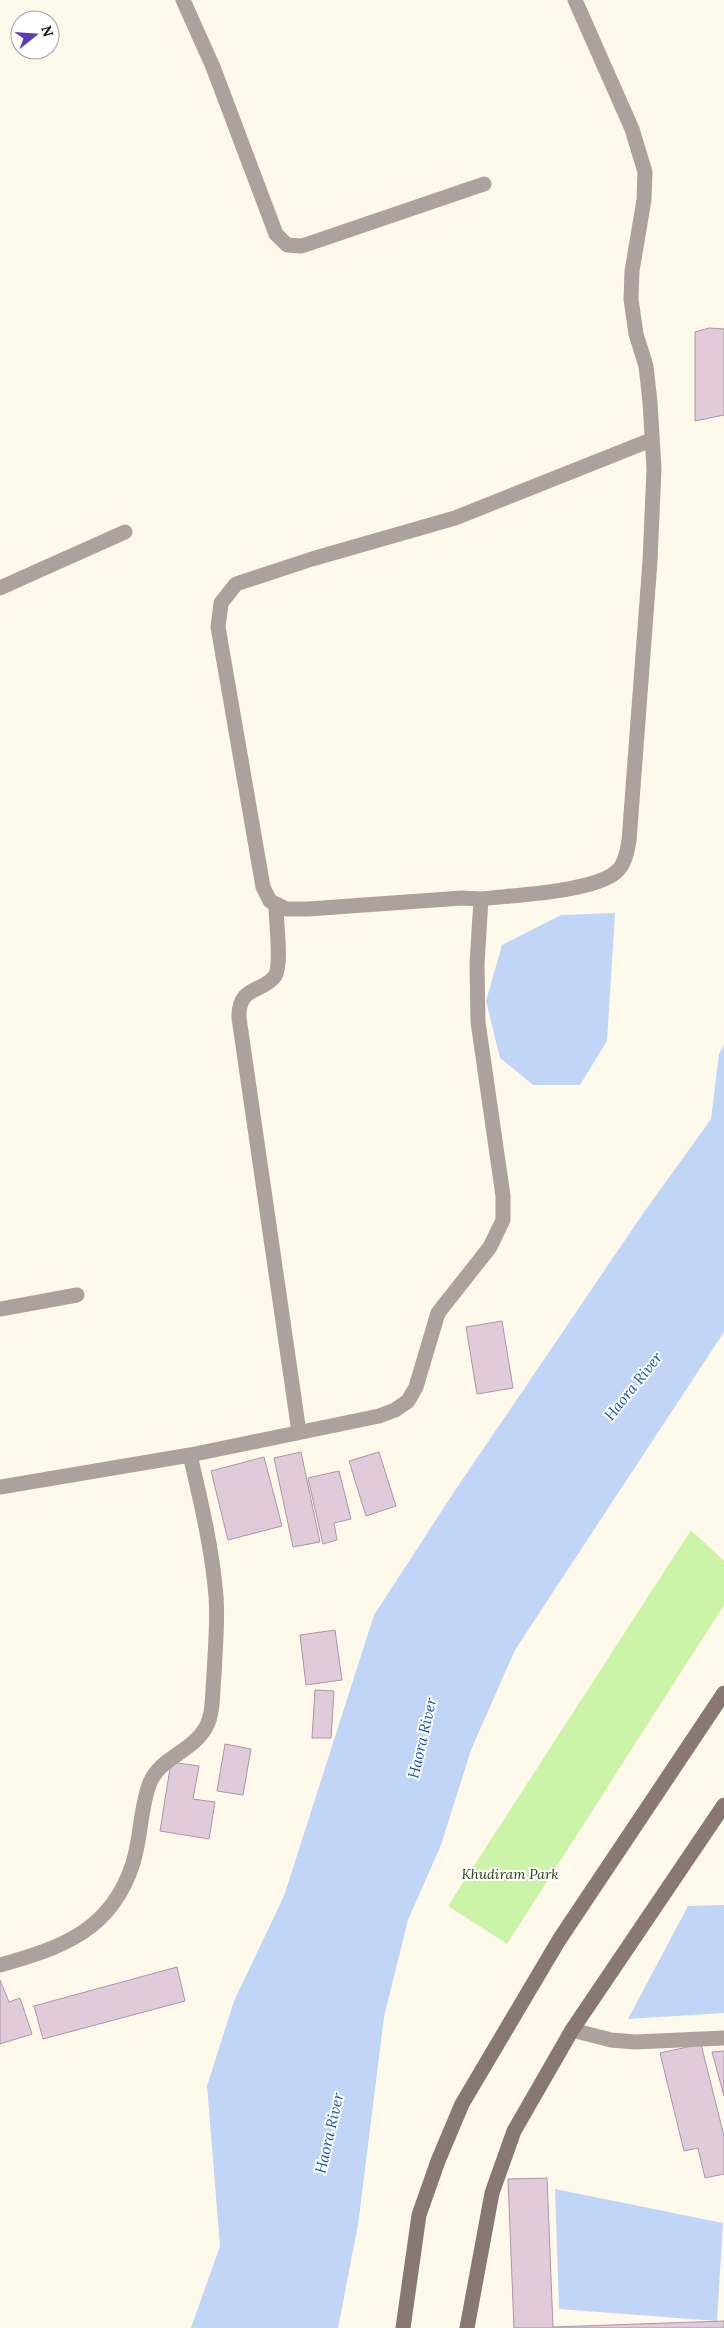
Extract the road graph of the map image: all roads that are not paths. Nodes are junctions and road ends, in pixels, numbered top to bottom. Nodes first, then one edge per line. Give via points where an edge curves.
1 (183, 0) edge
2 (575, 0) edge
3 (484, 184) dead end
4 (651, 440) junction
5 (125, 532) dead end
6 (0, 588) edge
7 (481, 899) junction
8 (276, 906) junction
9 (77, 1295) dead end
10 (0, 1309) edge
11 (299, 1432) junction
12 (190, 1456) junction
13 (0, 1487) edge
14 (724, 1693) edge
15 (724, 1806) edge
16 (0, 1965) edge
17 (572, 2030) junction
18 (724, 2038) edge
19 (403, 2328) edge
20 (467, 2328) edge

1 - 3 street via 213,67 276,234 288,245 302,246
2 - 4 street via 632,129 645,172 631,300 636,334 646,366
4 - 7 street via 654,469 650,561 625,858 618,871 606,879 586,885
4 - 8 street via 455,518 312,559 236,584 228,592 220,603 218,627 263,887 270,902
5 - 6 street
7 - 8 street via 308,909
7 - 11 street via 476,964 478,1022 504,1196 503,1220 490,1247 438,1313 416,1387 408,1400 395,1410 378,1416
8 - 11 street via 278,970 270,982 247,994 238,1009
9 - 10 street
11 - 12 street
12 - 13 street
12 - 16 street via 208,1532 216,1598 211,1714 199,1737 159,1767 149,1786 134,1863 112,1907 95,1925 71,1941 44,1953
14 - 19 street via 559,1940 462,2104 419,2215
15 - 17 street
17 - 18 street via 611,2040 635,2042
17 - 20 street via 514,2131 492,2194

